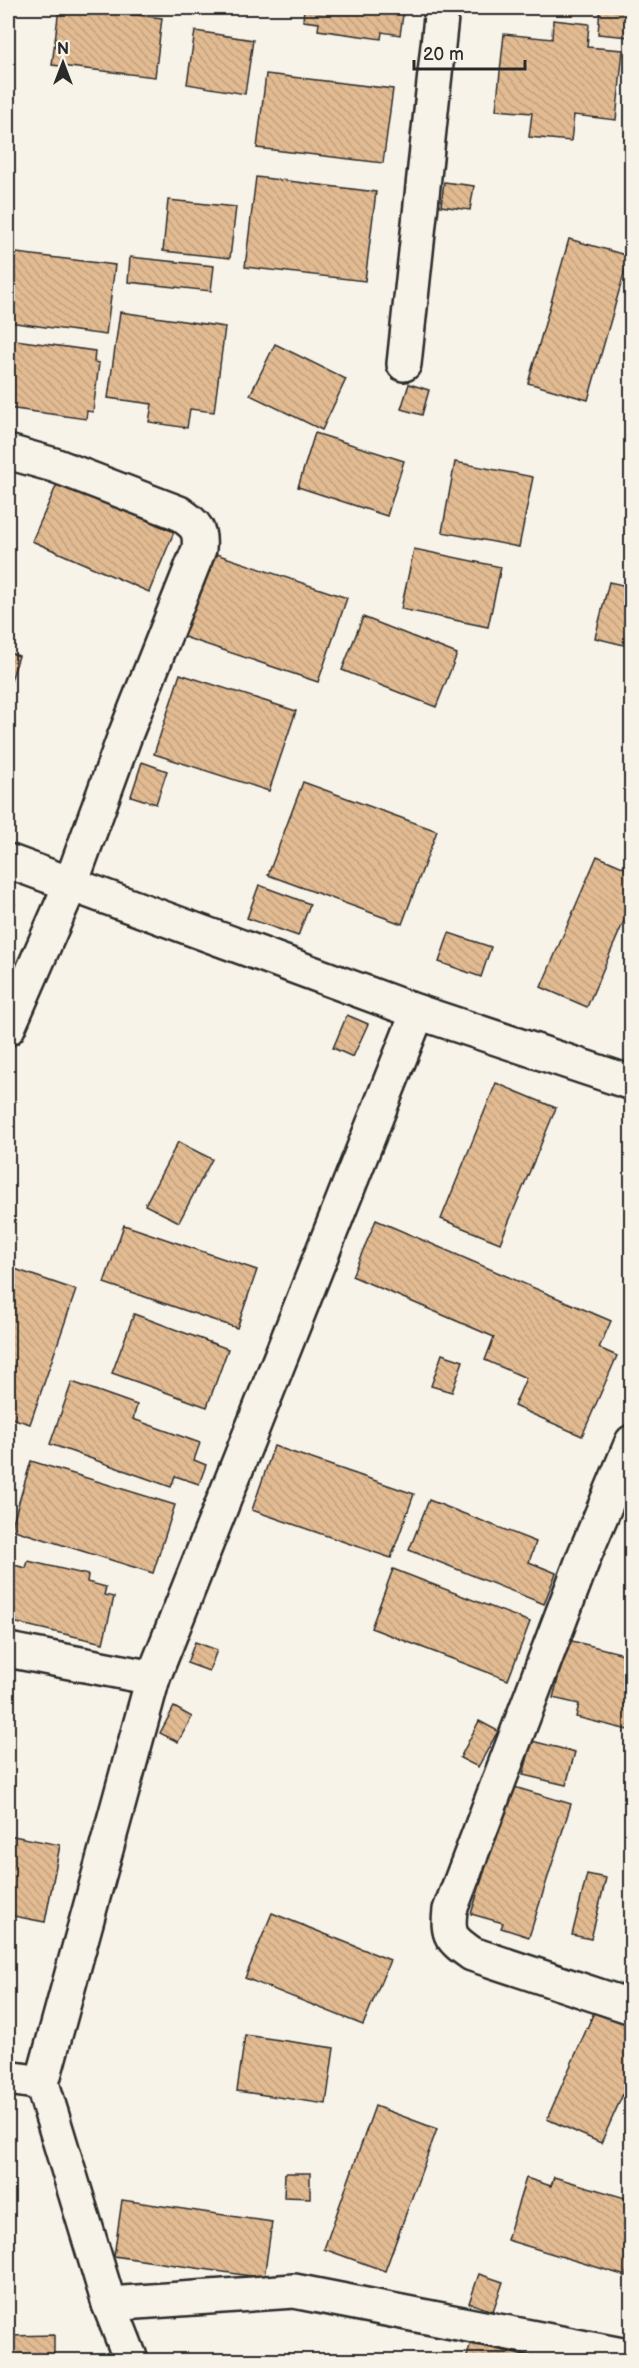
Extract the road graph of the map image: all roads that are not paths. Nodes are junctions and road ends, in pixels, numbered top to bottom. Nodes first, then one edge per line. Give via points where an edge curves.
1 (442, 8) edge
2 (404, 364) dead end
3 (8, 452) edge
4 (8, 861) edge
5 (70, 886) junction
6 (418, 1012) junction
7 (8, 1028) edge
8 (632, 1083) edge
9 (632, 1442) edge
10 (8, 1650) edge
11 (153, 1678) junction
12 (632, 2007) edge
13 (8, 2078) edge
14 (42, 2083) junction
15 (109, 2304) junction
16 (632, 2357) edge
17 (131, 2361) edge

1 - 2 street
3 - 5 street via 54,465 179,513 201,535 200,549 128,727
4 - 5 street
5 - 6 street
5 - 7 street
6 - 8 street
6 - 11 street
9 - 12 street via 585,1554 450,1910 448,1926 453,1940 472,1954
10 - 11 street
11 - 14 street
13 - 14 street
14 - 15 street
15 - 16 street via 294,2291
15 - 17 street

